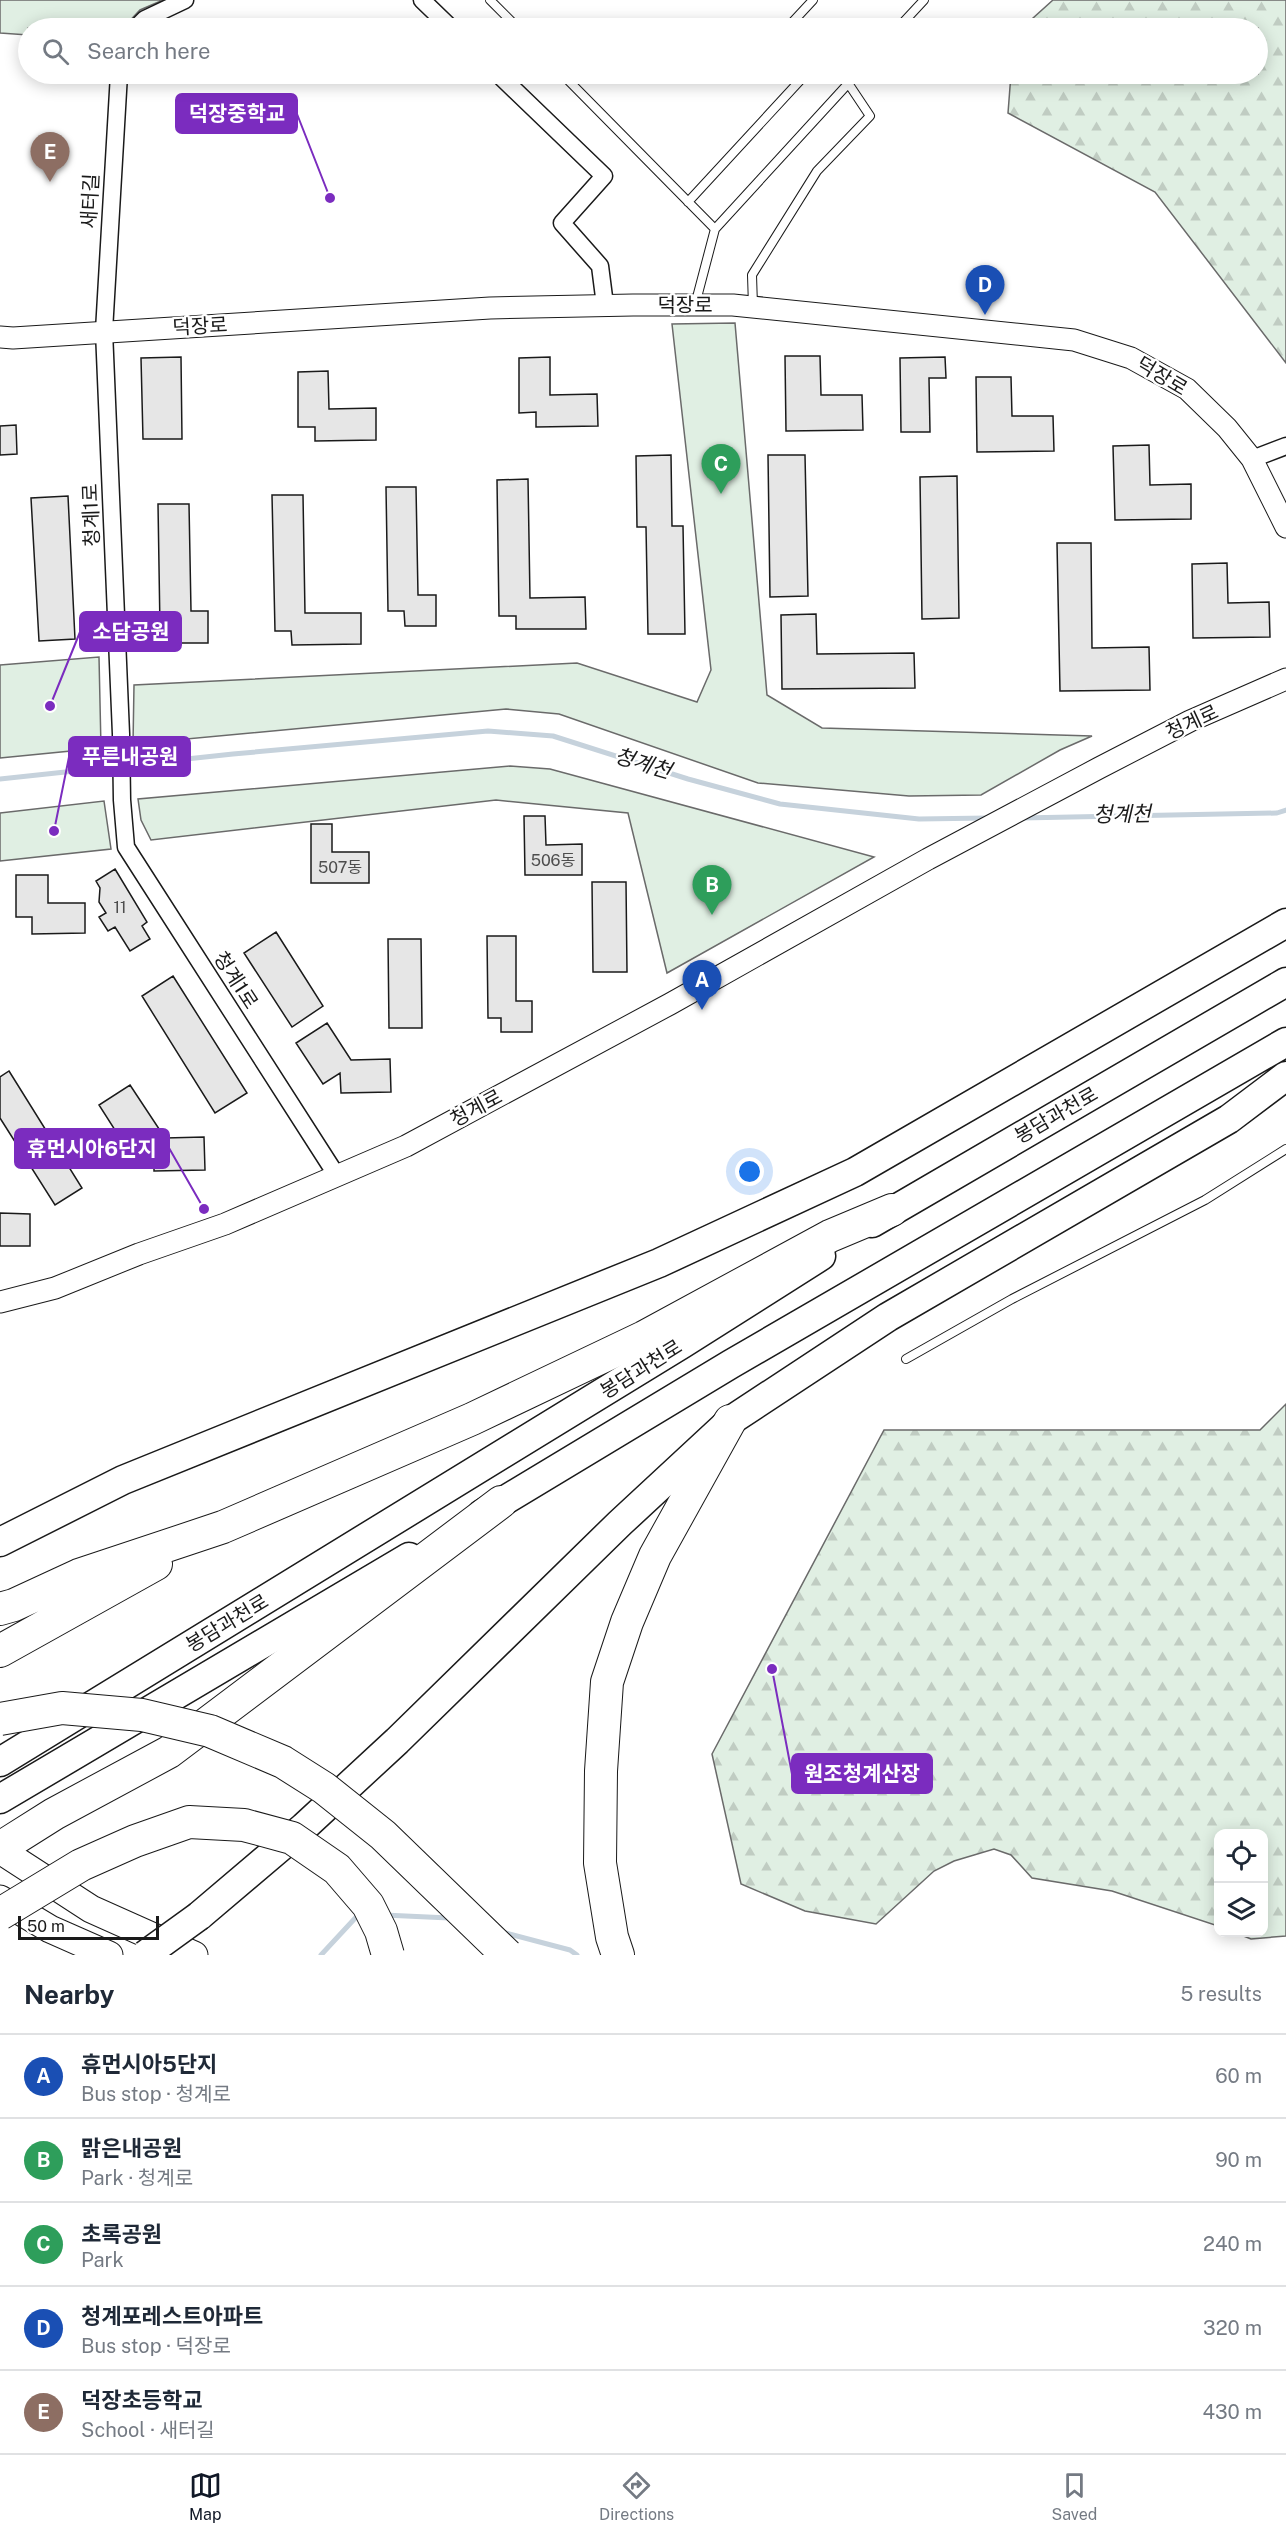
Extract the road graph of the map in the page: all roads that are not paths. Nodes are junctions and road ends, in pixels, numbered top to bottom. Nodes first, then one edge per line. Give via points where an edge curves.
1 (185, 0) edge
2 (422, 0) edge
3 (490, 0) edge
4 (813, 0) edge
5 (924, 0) edge
6 (147, 18) edge
7 (441, 18) edge
8 (508, 18) edge
9 (796, 18) edge
10 (907, 18) edge
11 (118, 84) edge
12 (508, 84) edge
13 (572, 84) edge
14 (797, 84) edge
15 (847, 84) edge
16 (849, 84) edge
17 (688, 202) junction
18 (715, 229) junction
19 (605, 305) junction
20 (695, 305) junction
21 (753, 307) junction
22 (104, 331) junction
23 (0, 336) edge
24 (1286, 446) edge
25 (1252, 459) junction
26 (1286, 527) edge
27 (1286, 679) edge
28 (1286, 923) edge
29 (1286, 982) edge
30 (1286, 1042) edge
31 (1286, 1076) edge
32 (1286, 1149) edge
33 (337, 1176) junction
34 (892, 1210) junction
35 (0, 1302) edge
36 (906, 1359) dead end
37 (730, 1421) junction
38 (501, 1502) junction
39 (223, 1527) junction
40 (0, 1542) edge
41 (7, 1607) edge
42 (0, 1651) edge
43 (0, 1719) edge
44 (0, 1762) edge
45 (9, 1793) edge
46 (0, 1849) edge
47 (0, 1899) edge
48 (0, 1914) edge
49 (109, 1955) edge
50 (145, 1955) edge
51 (194, 1955) edge
52 (388, 1955) edge
53 (507, 1955) edge
54 (618, 1955) edge

1 - 6 street
2 - 7 street
3 - 8 lane
4 - 9 lane
5 - 10 lane
11 - 22 street, 새터길
12 - 19 street via 604,176 562,223 600,266
13 - 17 lane
14 - 17 lane
15 - 18 lane
16 - 21 lane via 870,116 817,171 752,275
17 - 18 lane
18 - 20 lane
19 - 20 street, 덕장로
19 - 22 street, 덕장로
20 - 21 street, 덕장로
21 - 25 street, 덕장로 via 1074,340 1131,358 1187,389
22 - 23 street, 덕장로
22 - 33 street, 청계1로 via 126,847
24 - 25 street
25 - 26 street, 덕장로
27 - 33 street, 청계로 via 1190,721 1099,768 928,859 670,1005 406,1146
28 - 40 highway via 855,1172 659,1263 123,1480
29 - 34 highway, 봉담과천로
30 - 38 highway, 봉담과천로
31 - 37 highway via 1228,1119 888,1317
32 - 36 lane via 1205,1200 1012,1299
33 - 35 street, 청계로 via 225,1224 54,1288
34 - 39 highway via 830,1236 644,1337 472,1419
34 - 44 highway, 봉담과천로 via 682,1344
37 - 50 highway, bridge via 304,1827 199,1916
37 - 54 highway via 655,1556 607,1682 600,1863
38 - 45 highway, 봉담과천로
38 - 46 highway via 169,1752 54,1814
39 - 41 highway via 79,1575
39 - 42 highway
43 - 53 highway, bridge via 62,1708 142,1715 210,1731 283,1762 324,1788 383,1835
46 - 51 main road via 91,1909
47 - 49 main road via 50,1929
48 - 52 highway, bridge via 81,1865 135,1841 189,1822 244,1826 292,1838 337,1869 368,1905

